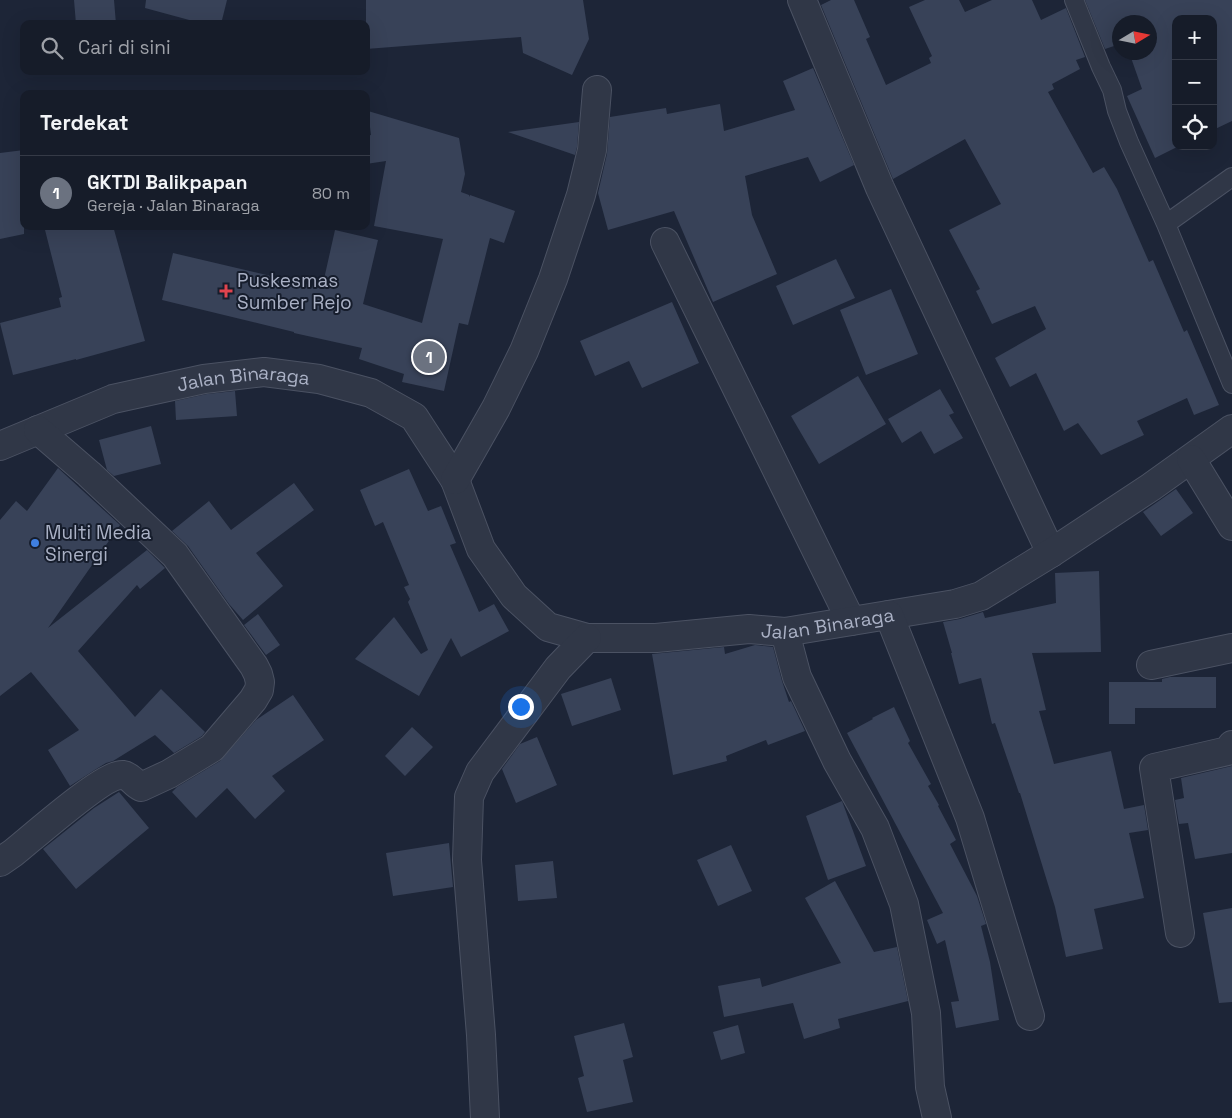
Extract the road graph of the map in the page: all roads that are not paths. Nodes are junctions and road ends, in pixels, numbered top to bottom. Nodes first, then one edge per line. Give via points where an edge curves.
1 (802, 0) edge
2 (1074, 0) edge
3 (597, 90) dead end
4 (1232, 177) edge
5 (1166, 224) junction
6 (665, 242) dead end
7 (1232, 384) edge
8 (1232, 429) edge
9 (38, 430) junction
10 (0, 446) edge
11 (1191, 459) junction
12 (455, 480) junction
13 (1232, 526) edge
14 (1051, 553) junction
15 (889, 615) junction
16 (851, 621) junction
17 (784, 632) junction
18 (587, 638) junction
19 (1232, 648) edge
20 (1151, 666) dead end
21 (1232, 745) edge
22 (1232, 750) edge
23 (0, 862) edge
24 (1180, 933) dead end
25 (1030, 1016) dead end
26 (485, 1118) edge
27 (937, 1118) edge

1 - 14 street via 880,188
2 - 5 lane via 1112,90 1129,142
3 - 12 street via 592,150 553,279 524,351
4 - 5 lane
5 - 7 lane
6 - 16 street
8 - 11 street, Jalan Binaraga
9 - 10 street, Jalan Binaraga
9 - 12 street, Jalan Binaraga via 113,399 204,379 264,372 319,379 371,393 414,416
9 - 23 street via 174,555 254,666 260,682 253,700 212,748 142,787 123,775 114,776 92,789
11 - 13 street
11 - 14 street, Jalan Binaraga
12 - 18 street, Jalan Binaraga via 481,549 514,596 548,627
14 - 15 street, Jalan Binaraga via 981,596 955,604
15 - 16 street, Jalan Binaraga
15 - 25 street via 970,818
16 - 17 street, Jalan Binaraga
17 - 18 street, Jalan Binaraga via 749,629 656,638
17 - 27 street via 797,677 837,760 875,828 904,904 926,1013 930,1087
18 - 26 street via 558,668 480,772 469,797 467,860
19 - 20 street
21 - 22 street
22 - 24 street via 1154,768

